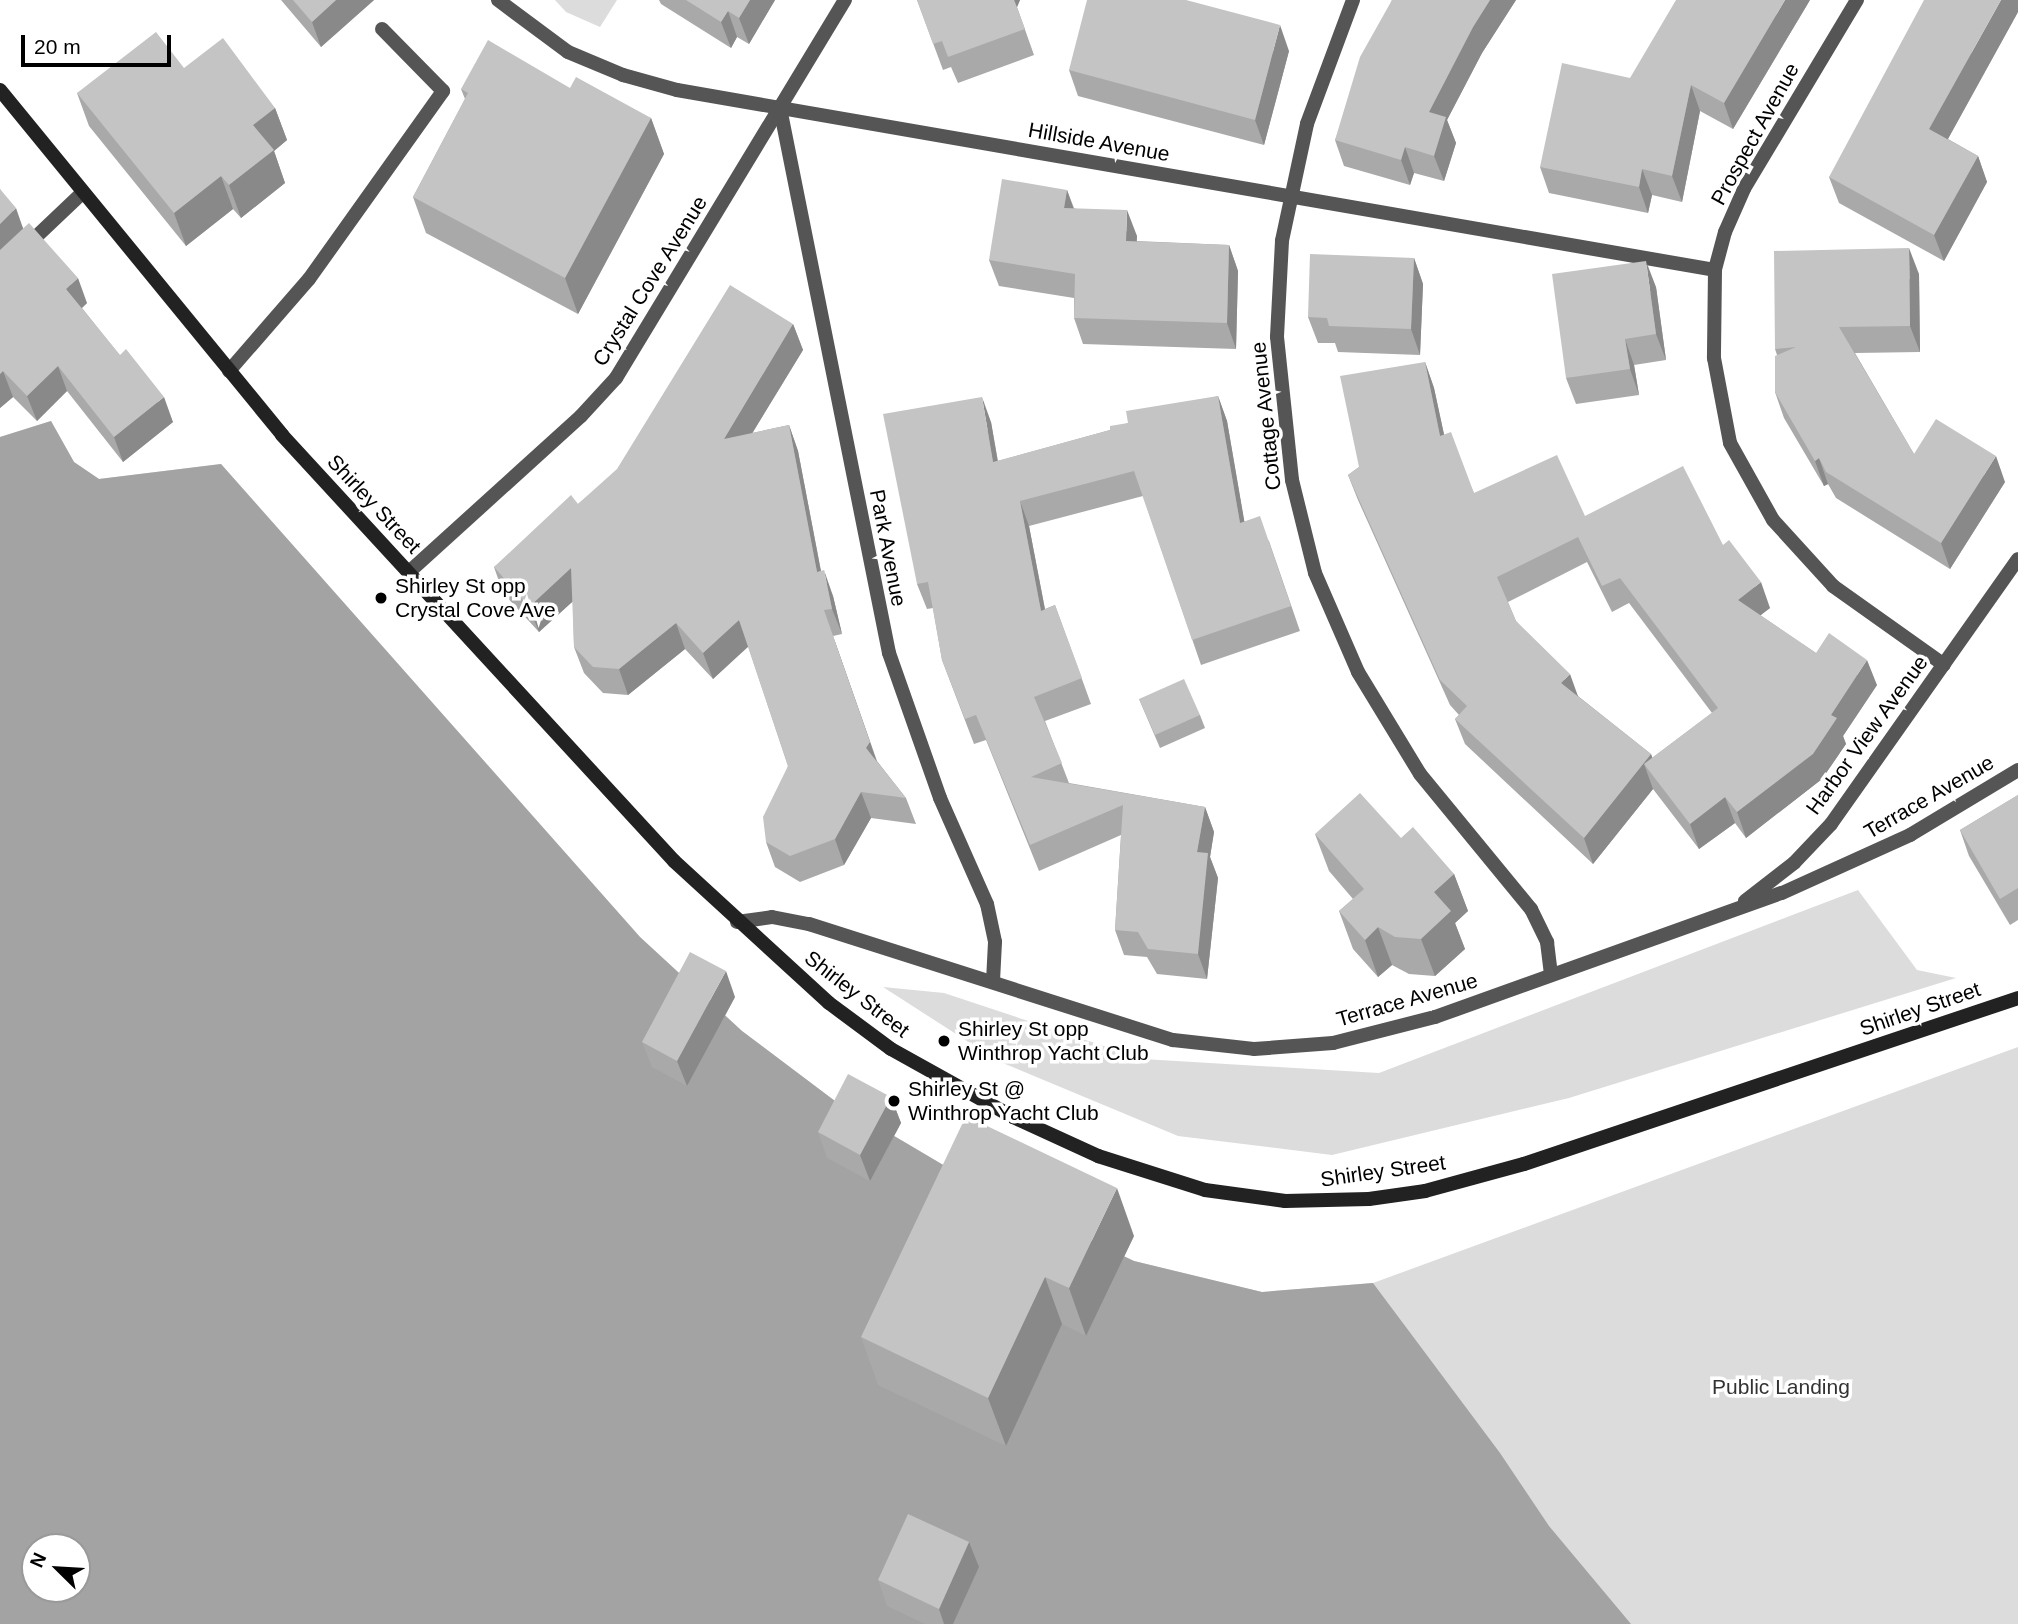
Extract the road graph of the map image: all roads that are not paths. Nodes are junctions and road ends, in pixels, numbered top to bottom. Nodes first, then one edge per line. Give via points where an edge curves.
1 (498, 0) edge
2 (845, 0) edge
3 (1353, 0) edge
4 (1857, 0) edge
5 (382, 29) dead end
6 (0, 90) edge
7 (780, 108) junction
8 (81, 194) junction
9 (1289, 196) junction
10 (1715, 270) junction
11 (0, 271) edge
12 (229, 372) junction
13 (2018, 559) edge
14 (409, 572) junction
15 (1944, 665) junction
16 (2018, 770) edge
17 (1726, 913) junction
18 (737, 922) junction
19 (1551, 975) junction
20 (993, 982) junction
21 (2018, 998) edge

1 - 7 street, Hillside Avenue via 545,38 623,75 686,92
2 - 7 street, Crystal Cove Avenue
3 - 9 street, Cottage Avenue via 1317,90
4 - 10 street, Prospect Avenue via 1744,189
5 - 12 street via 443,91 309,279
6 - 8 main road, Shirley Street
7 - 9 street, Hillside Avenue
7 - 14 street, Crystal Cove Avenue via 636,349 605,391
7 - 20 street, Park Avenue via 887,644 925,758 987,904 995,942
8 - 11 street
8 - 12 main road, Shirley Street
9 - 10 street, Hillside Avenue
9 - 19 street, Cottage Avenue via 1278,294 1282,409 1292,480 1315,573 1342,640 1398,742 1441,803 1520,893 1541,925
10 - 15 street, Prospect Avenue via 1714,358 1723,419 1740,468 1773,520 1812,567
12 - 14 main road, Shirley Street
13 - 15 street, Harbor View Avenue
14 - 18 main road, Shirley Street via 674,861
15 - 17 street, Harbor View Avenue via 1831,824 1775,879
16 - 17 street, Terrace Avenue via 1875,853
17 - 19 street, Terrace Avenue
18 - 20 street, Terrace Avenue via 772,917 800,921
18 - 21 main road, Shirley Street via 870,1034 1013,1117 1151,1174 1205,1190 1285,1201 1369,1199 1471,1179
19 - 20 street, Terrace Avenue via 1358,1039 1254,1049 1148,1034

